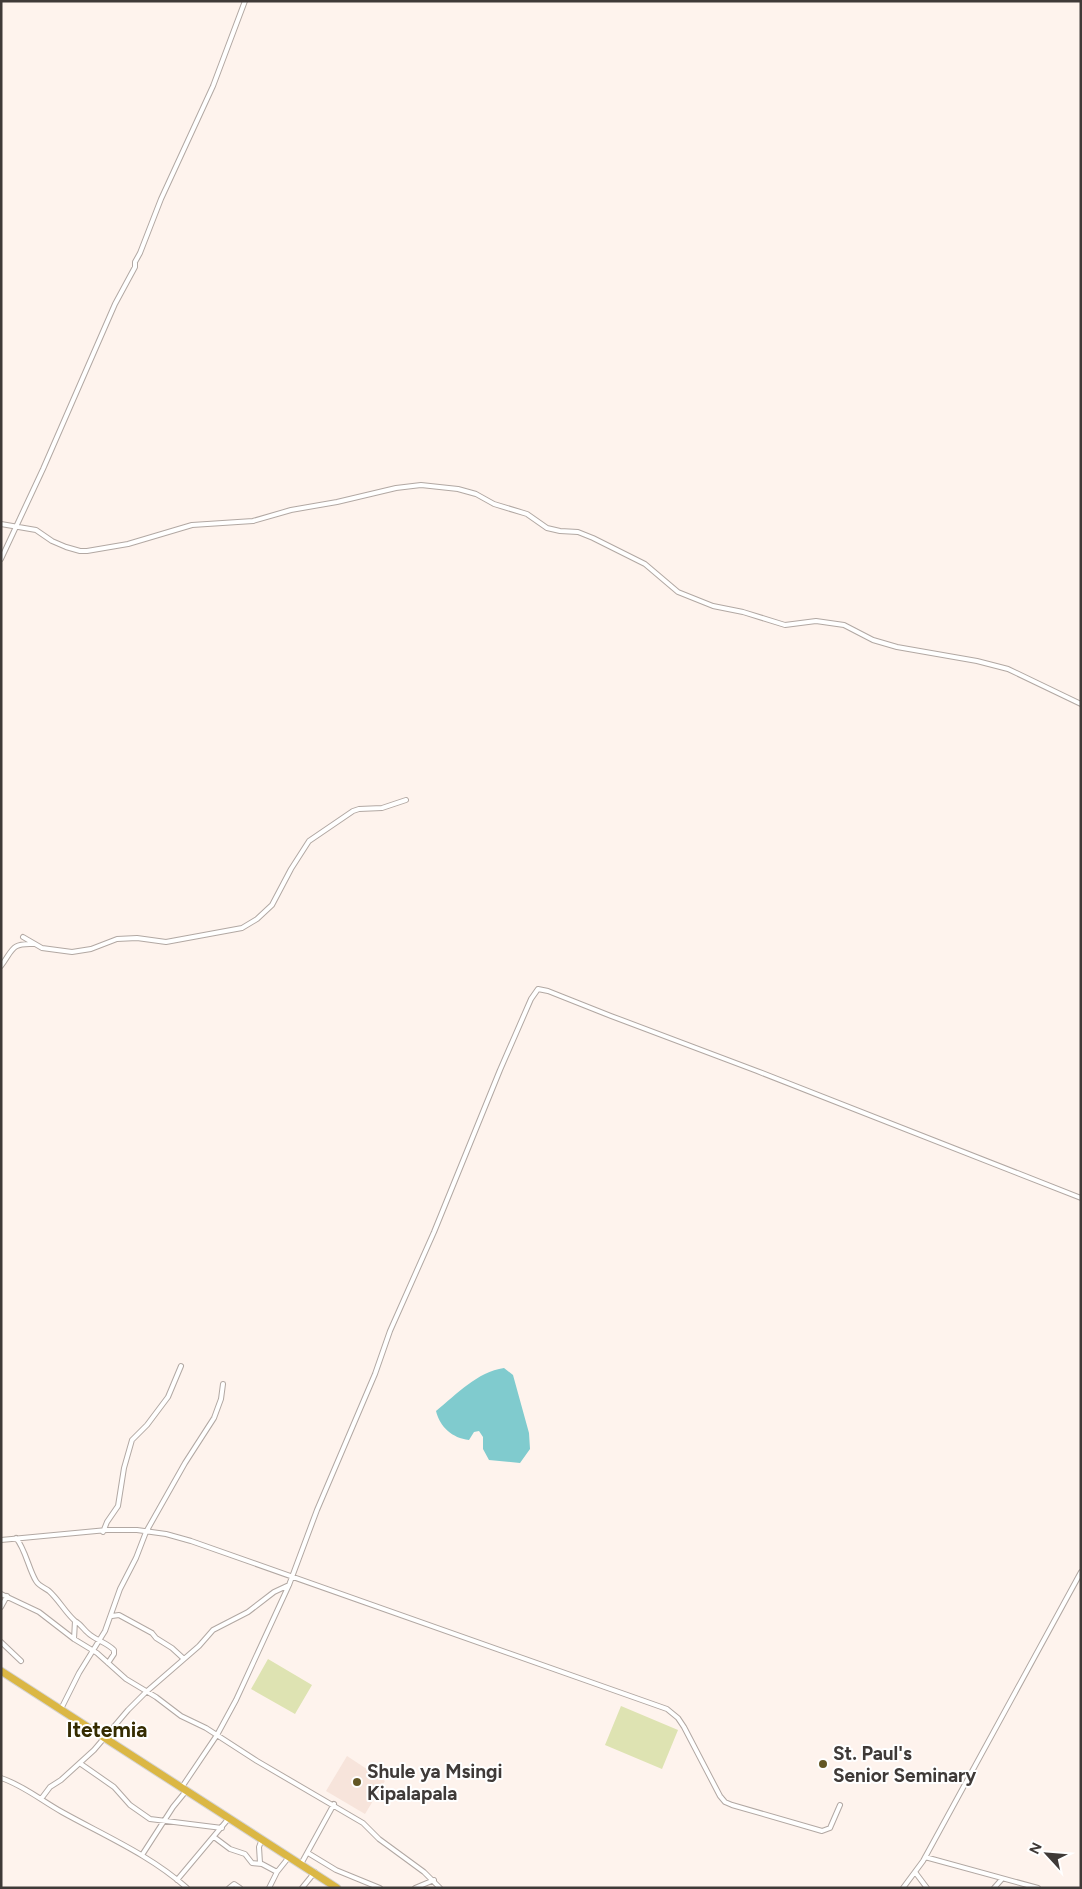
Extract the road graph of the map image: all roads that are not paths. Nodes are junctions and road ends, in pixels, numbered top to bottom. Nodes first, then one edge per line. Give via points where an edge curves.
1 (245, 1) edge
2 (1, 524) edge
3 (17, 527) junction
4 (1, 559) edge
5 (1081, 704) edge
6 (406, 800) dead end
7 (23, 938) dead end
8 (34, 944) junction
9 (1, 966) edge
10 (1081, 1198) edge
11 (181, 1366) dead end
12 (223, 1384) dead end
13 (103, 1532) junction
14 (146, 1532) junction
15 (16, 1538) junction
16 (1, 1540) edge
17 (1081, 1572) edge
18 (292, 1578) junction
19 (289, 1585) junction
20 (1, 1594) edge
21 (7, 1596) junction
22 (1, 1607) edge
23 (112, 1616) junction
24 (75, 1621) junction
25 (74, 1639) junction
26 (100, 1640) junction
27 (1, 1642) edge
28 (93, 1650) junction
29 (184, 1659) junction
30 (21, 1662) dead end
31 (108, 1663) junction
32 (3, 1674) edge
33 (146, 1692) junction
34 (60, 1709) junction
35 (217, 1736) junction
36 (106, 1738) junction
37 (80, 1764) junction
38 (1, 1778) edge
39 (185, 1788) junction
40 (41, 1799) junction
41 (334, 1804) junction
42 (840, 1805) dead end
43 (230, 1817) junction
44 (165, 1820) junction
45 (222, 1828) junction
46 (214, 1837) junction
47 (262, 1839) junction
48 (308, 1853) junction
49 (142, 1854) junction
50 (289, 1857) junction
51 (925, 1857) junction
52 (260, 1863) junction
53 (301, 1864) junction
54 (277, 1872) junction
55 (315, 1872) junction
56 (915, 1872) junction
57 (1002, 1879) junction
58 (177, 1880) junction
59 (434, 1880) junction
60 (187, 1888) edge
61 (229, 1888) edge
62 (240, 1888) edge
63 (269, 1888) edge
64 (302, 1888) edge
65 (337, 1888) edge
66 (380, 1888) edge
67 (415, 1888) edge
68 (440, 1888) edge
69 (903, 1888) edge
70 (927, 1888) edge
71 (994, 1888) edge
72 (1038, 1888) edge

1 - 3 street via 213,86 161,199 134,269 115,304
2 - 3 street
3 - 4 street
3 - 5 street via 36,530 66,547 87,551 128,544 192,525 253,521 396,488 421,485 458,489 527,514 547,528 578,532 594,538 645,564 678,592 713,606 785,625 816,621 844,625 896,647 1008,669
6 - 8 street via 382,808 353,811 309,841 272,905 242,928 166,942 117,939 72,952
7 - 8 street
8 - 9 street via 21,943 15,947
10 - 18 street via 757,1070 548,990 538,989 500,1070 390,1330
11 - 13 street via 168,1397 132,1440 118,1506
12 - 14 street via 214,1418 184,1463
13 - 14 street
13 - 15 street
14 - 18 street via 191,1541
14 - 23 street via 120,1589
15 - 16 street
15 - 24 street via 36,1582 58,1600
17 - 51 street
18 - 19 street
18 - 42 street via 667,1708 684,1727 720,1796 732,1805 822,1830 830,1828
19 - 29 street via 214,1630
19 - 35 street
20 - 21 street
21 - 22 street
21 - 25 street via 39,1612
23 - 26 street
23 - 29 street via 119,1615 152,1633
24 - 25 street
24 - 26 street via 89,1635
25 - 28 street
26 - 28 street
26 - 31 street via 114,1650
27 - 30 street
28 - 31 street
28 - 34 street
29 - 33 street
31 - 33 street
32 - 34 highway
33 - 35 street
33 - 36 street
34 - 36 highway
35 - 39 street
35 - 41 street
36 - 37 street
36 - 39 highway
37 - 40 street via 50,1787
37 - 44 street via 114,1787 144,1816 155,1821
38 - 40 street
39 - 43 highway
39 - 44 street
40 - 49 street
41 - 48 street
41 - 59 street via 364,1822 379,1839
43 - 45 street
43 - 47 highway
44 - 45 street
44 - 49 street
45 - 46 street
46 - 52 street via 230,1849 245,1854 252,1863
46 - 58 street
47 - 50 highway
47 - 52 street
48 - 53 street
48 - 66 street via 336,1870
49 - 58 street
50 - 53 highway
50 - 54 street
51 - 56 street
51 - 57 street
52 - 54 street
53 - 55 highway
54 - 63 street
55 - 64 street
55 - 65 highway
56 - 69 street
56 - 70 street
57 - 71 street
57 - 72 street
58 - 60 street
59 - 67 street
59 - 68 street
61 - 62 street via 234,1884

